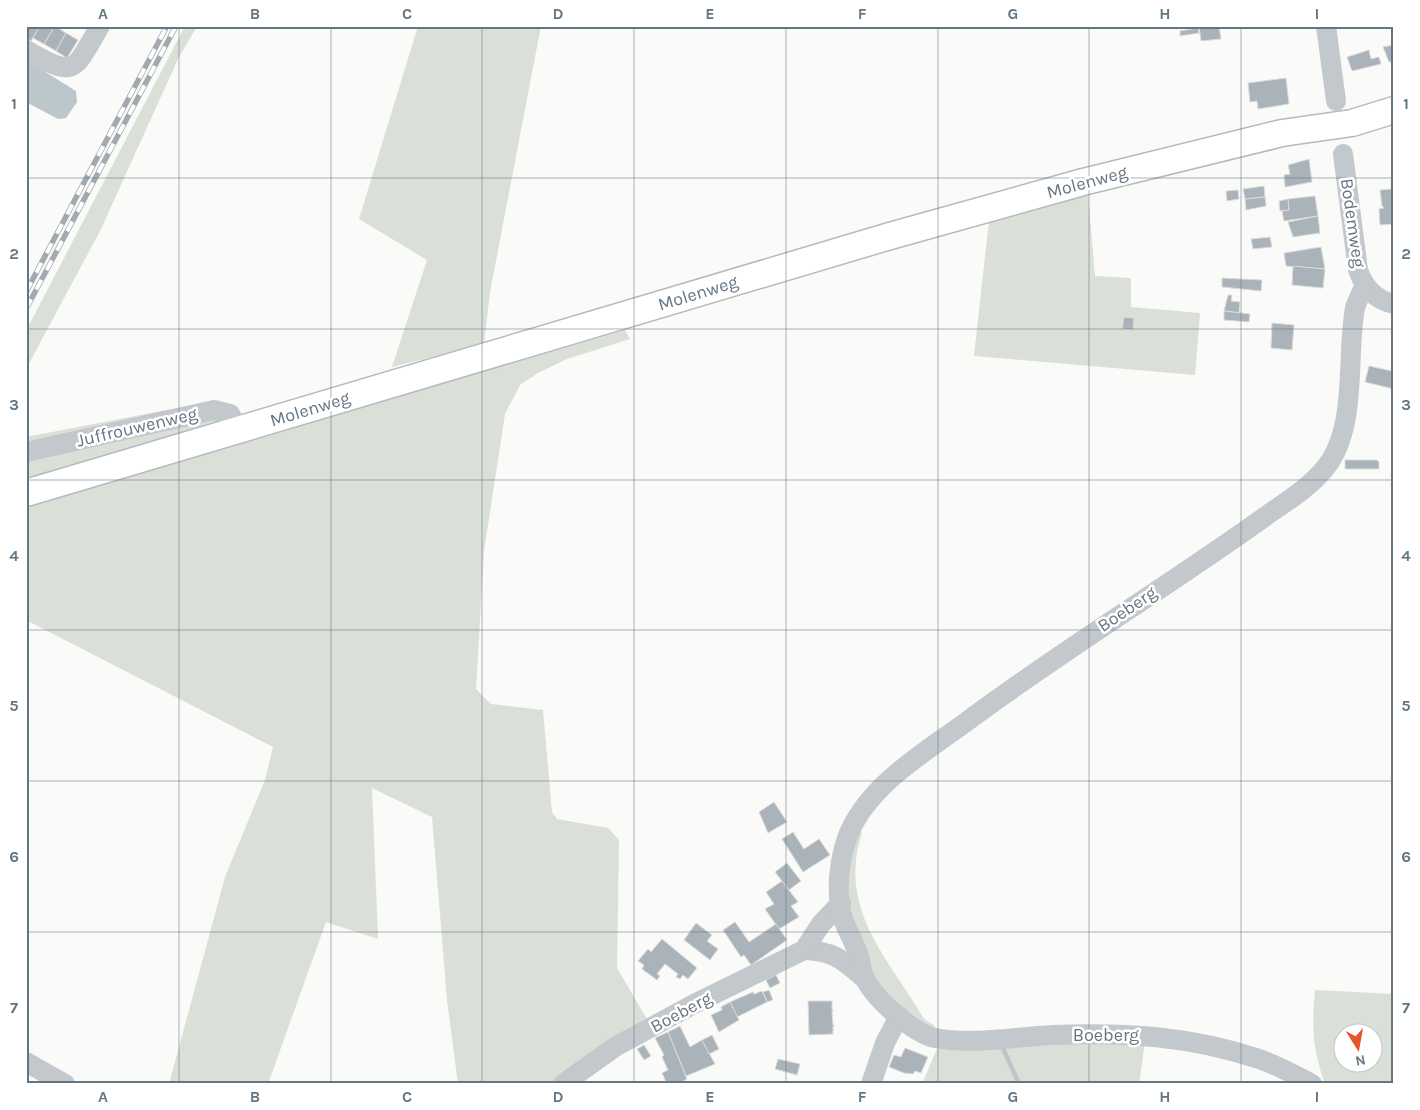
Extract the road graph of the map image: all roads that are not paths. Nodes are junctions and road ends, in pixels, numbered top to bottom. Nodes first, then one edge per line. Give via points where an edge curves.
1 (100, 26) edge
2 (1326, 26) edge
3 (26, 50) edge
4 (1394, 92) edge
5 (1336, 101) dead end
6 (1384, 113) edge
7 (1282, 133) junction
8 (1343, 154) dead end
9 (1364, 287) junction
10 (1394, 304) edge
11 (239, 430) junction
12 (26, 452) edge
13 (26, 493) edge
14 (840, 903) junction
15 (804, 950) junction
16 (865, 979) junction
17 (900, 1016) junction
18 (26, 1062) edge
19 (66, 1084) edge
20 (563, 1084) edge
21 (871, 1084) edge
22 (1312, 1084) edge

1 - 3 street via 79,61 71,66 55,66
2 - 5 street
4 - 7 main road
6 - 7 main road, Molenweg via 1331,128
7 - 11 main road, Molenweg via 1083,182 890,236
8 - 9 street, Bodemweg via 1358,270
9 - 10 street, Bodemweg via 1385,302
9 - 14 street, Boeberg via 1355,307 1344,424 1326,467 1270,513 997,699 889,780 850,831 842,854
11 - 12 street, Juffrouwenweg via 230,414 214,410
11 - 13 main road, Molenweg
14 - 15 street
14 - 16 street, Boeberg
15 - 16 street, Boeberg via 823,951 839,957
15 - 20 street, Boeberg via 624,1042
16 - 17 street, Boeberg via 879,998
17 - 21 street via 885,1043
17 - 22 street, Boeberg via 916,1032 935,1038 972,1040 1084,1034 1148,1035 1206,1044 1262,1059
18 - 19 street

